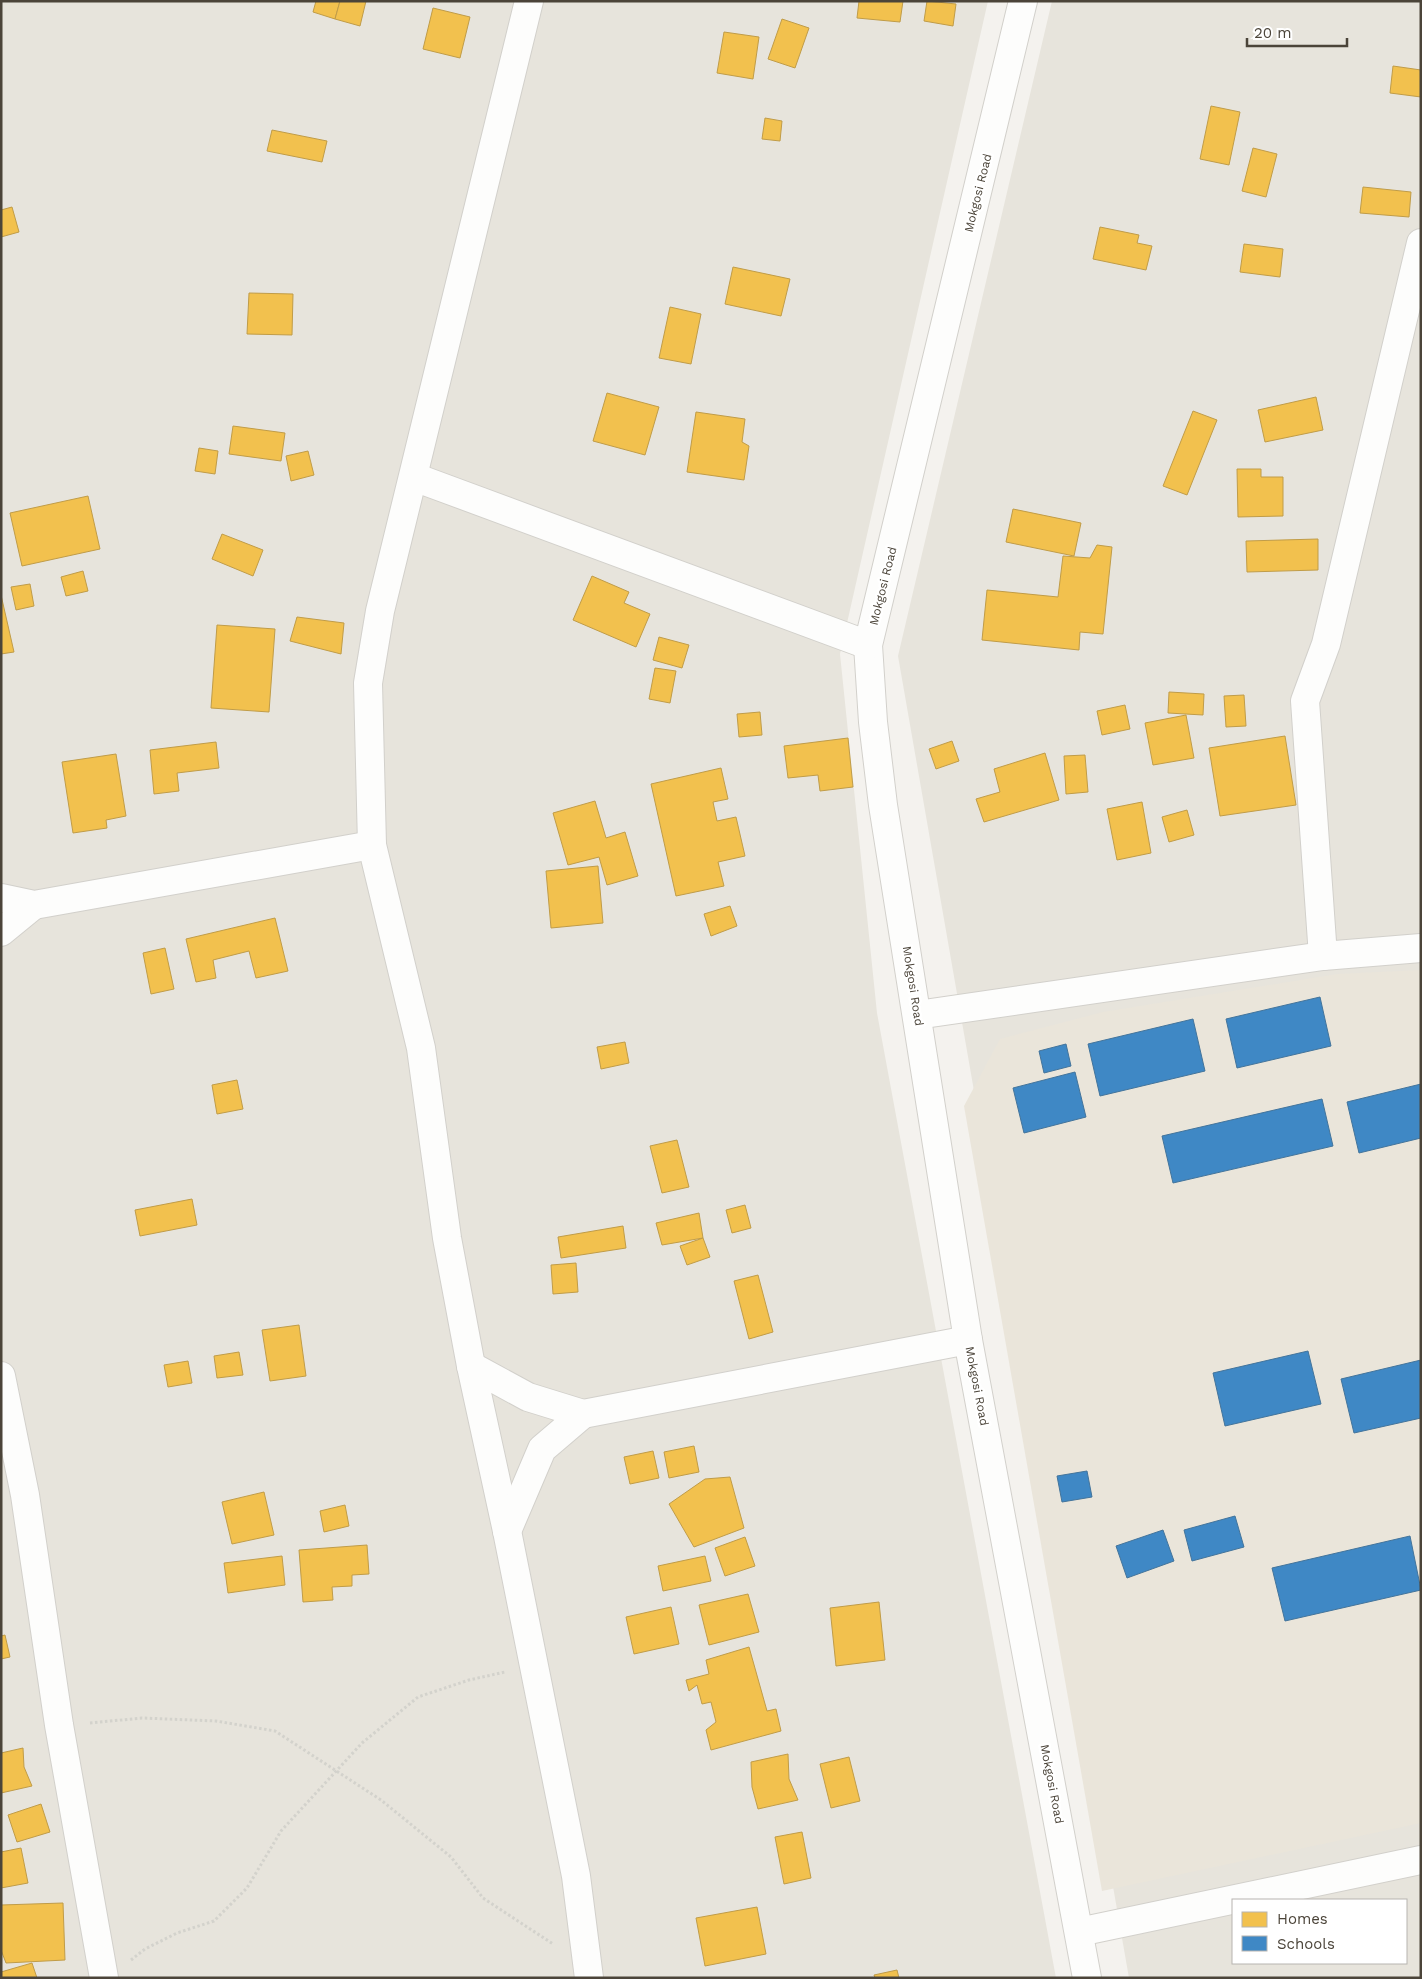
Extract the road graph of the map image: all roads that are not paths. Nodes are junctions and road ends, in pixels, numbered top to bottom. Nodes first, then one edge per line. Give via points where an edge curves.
1 (530, 1) edge
2 (1023, 1) edge
3 (1421, 243) edge
4 (414, 476) junction
5 (868, 645) junction
6 (372, 845) junction
7 (1, 898) edge
8 (34, 905) junction
9 (1, 932) edge
10 (1421, 948) edge
11 (1323, 956) junction
12 (917, 1016) junction
13 (968, 1340) junction
14 (471, 1366) junction
15 (1, 1376) edge
16 (583, 1414) junction
17 (506, 1531) junction
18 (1421, 1860) edge
19 (1236, 1899) edge
20 (1232, 1900) edge
21 (1079, 1932) junction
22 (588, 1968) edge
23 (114, 1972) edge
24 (1087, 1978) edge

1 - 4 street
2 - 5 street, Mokgosi Road
3 - 11 street via 1326,644 1305,701
4 - 5 street
4 - 6 street via 380,611 368,683
5 - 12 street, Mokgosi Road via 883,805
6 - 8 street
6 - 14 street via 421,1048 447,1238
7 - 8 street
8 - 9 street
10 - 11 street
11 - 12 street
12 - 13 street, Mokgosi Road
13 - 16 street
13 - 21 street, Mokgosi Road
14 - 16 street via 528,1397
14 - 17 street
15 - 23 street via 25,1495 60,1725
16 - 17 street via 542,1449
17 - 22 street via 576,1876
18 - 19 street
20 - 21 street
21 - 24 street, Mokgosi Road

